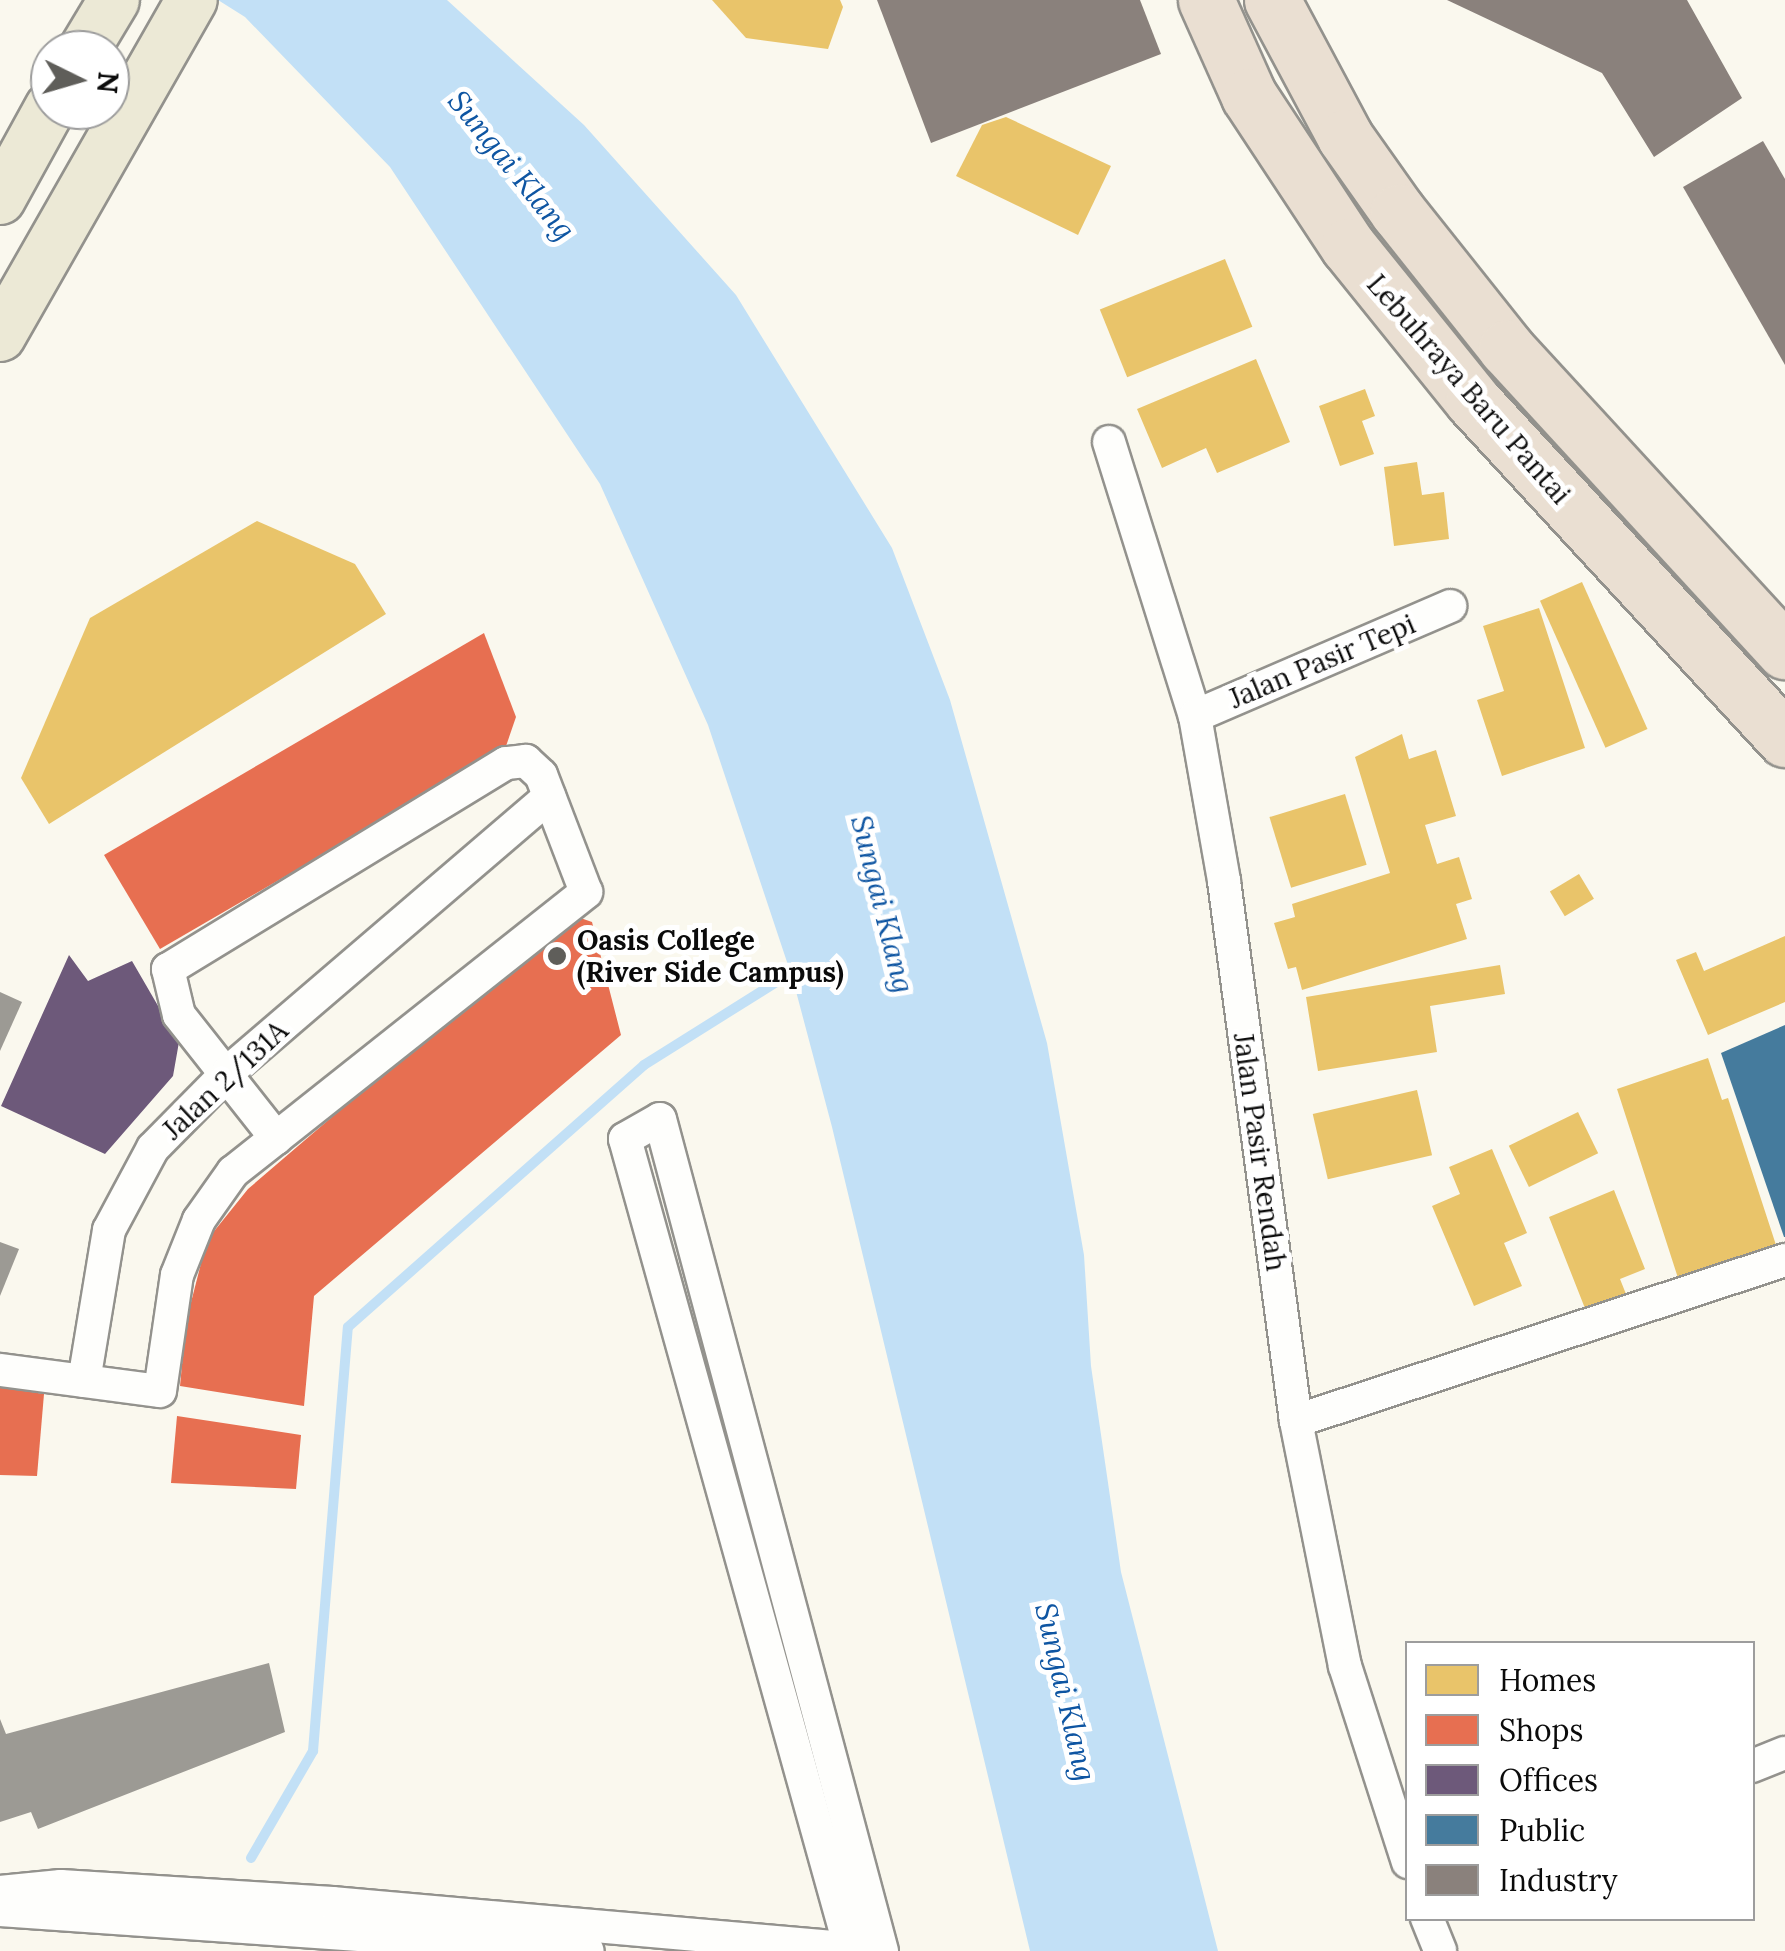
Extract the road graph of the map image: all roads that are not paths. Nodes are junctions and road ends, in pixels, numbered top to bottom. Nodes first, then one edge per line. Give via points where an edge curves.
1 (114, 0) edge
2 (192, 0) edge
3 (1206, 0) edge
4 (1272, 0) edge
5 (96, 30) edge
6 (38, 130) edge
7 (0, 198) edge
8 (0, 336) edge
9 (1109, 442) dead end
10 (1450, 606) dead end
11 (1785, 651) edge
12 (1194, 716) junction
13 (1785, 740) edge
14 (550, 797) junction
15 (228, 1072) junction
16 (276, 1138) junction
17 (1785, 1260) edge
18 (0, 1370) edge
19 (84, 1382) junction
20 (1296, 1421) junction
21 (1785, 1753) edge
22 (1755, 1765) edge
23 (1405, 1853) edge
24 (0, 1892) edge
25 (0, 1910) edge
26 (1427, 1921) edge
27 (857, 1948) edge
28 (588, 1951) edge
29 (882, 1951) edge
30 (1440, 1951) edge

1 - 5 main road
2 - 8 main road
3 - 13 highway, Lebuhraya Baru Pantai via 1249,96 1348,246 1472,401
4 - 11 highway, Lebuhraya Baru Pantai via 1345,137 1398,212 1506,348
6 - 7 main road
9 - 12 street, Jalan Pasir Rendah
10 - 12 street, Jalan Pasir Tepi
12 - 20 street, Jalan Pasir Rendah via 1224,881
14 - 15 street, Jalan 2/131A
14 - 15 street via 526,760 506,763 168,969 179,1015
14 - 16 street via 586,892
15 - 16 street
15 - 19 street, Jalan 2/131A via 153,1148 128,1185 100,1266
16 - 19 street via 233,1172 199,1220 178,1275 160,1392
17 - 20 street
18 - 19 street
20 - 23 street, Jalan Pasir Rendah via 1345,1666
21 - 22 street
24 - 27 street via 61,1886
25 - 28 street
26 - 30 street
27 - 29 street via 625,1139 660,1119

